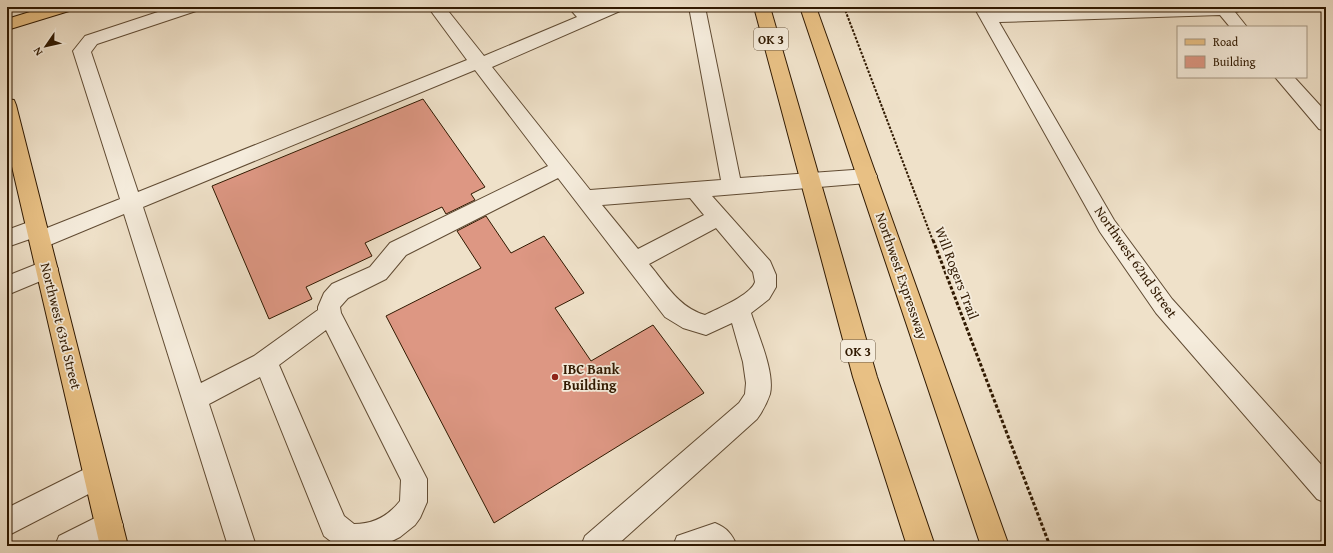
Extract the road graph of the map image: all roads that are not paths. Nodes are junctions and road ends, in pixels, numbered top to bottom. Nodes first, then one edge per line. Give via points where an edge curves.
1 (63, 7) edge
2 (190, 7) edge
3 (436, 7) edge
4 (614, 7) edge
5 (696, 7) edge
6 (762, 7) edge
7 (808, 7) edge
8 (1228, 8) edge
9 (985, 12) edge
10 (582, 13) edge
11 (7, 25) edge
12 (1238, 26) edge
13 (479, 63) junction
14 (1285, 78) edge
15 (7, 105) edge
16 (1326, 124) edge
17 (561, 168) junction
18 (867, 176) junction
19 (811, 180) junction
20 (732, 187) junction
21 (695, 190) junction
22 (584, 198) junction
23 (132, 203) junction
24 (718, 217) junction
25 (39, 234) junction
26 (7, 239) edge
27 (635, 261) junction
28 (47, 269) junction
29 (7, 286) edge
30 (739, 309) junction
31 (330, 314) junction
32 (266, 362) junction
33 (195, 399) junction
34 (97, 476) junction
35 (1326, 490) edge
36 (7, 522) edge
37 (112, 535) edge
38 (70, 546) edge
39 (242, 546) edge
40 (595, 546) edge
41 (687, 546) edge
42 (723, 546) edge
43 (921, 546) edge
44 (995, 546) edge

1 - 11 main road
2 - 23 street via 91,40 82,51
3 - 13 street
4 - 10 street
5 - 20 street
6 - 19 main road, OK 3
7 - 18 main road, Northwest Expressway
8 - 9 street
8 - 12 street
9 - 35 street, Northwest 62nd Street via 1107,226 1164,306
10 - 13 street
13 - 17 street
13 - 23 street
14 - 16 street
15 - 25 main road, Northwest 63rd Street
17 - 22 street
17 - 31 street via 398,249 378,273 340,291 332,300
18 - 19 street
18 - 44 main road, Northwest Expressway
19 - 20 street
19 - 43 main road, OK 3 via 865,377
20 - 21 street
21 - 22 street
21 - 24 street
22 - 27 street
23 - 25 street
23 - 33 street
24 - 27 street
24 - 30 street via 762,267 766,275 766,284 762,292
25 - 26 street
25 - 28 main road, Northwest 63rd Street
27 - 30 street via 673,310 691,321 706,325
28 - 29 street
28 - 34 main road, Northwest 63rd Street
30 - 40 street via 757,372 758,393 754,402 748,411
31 - 32 street
31 - 32 street via 414,479 415,496 411,508 399,522 365,538 346,536 334,526
32 - 33 street
33 - 39 street
34 - 36 street
34 - 37 main road, Northwest 63rd Street
37 - 38 street
41 - 42 street via 715,537

